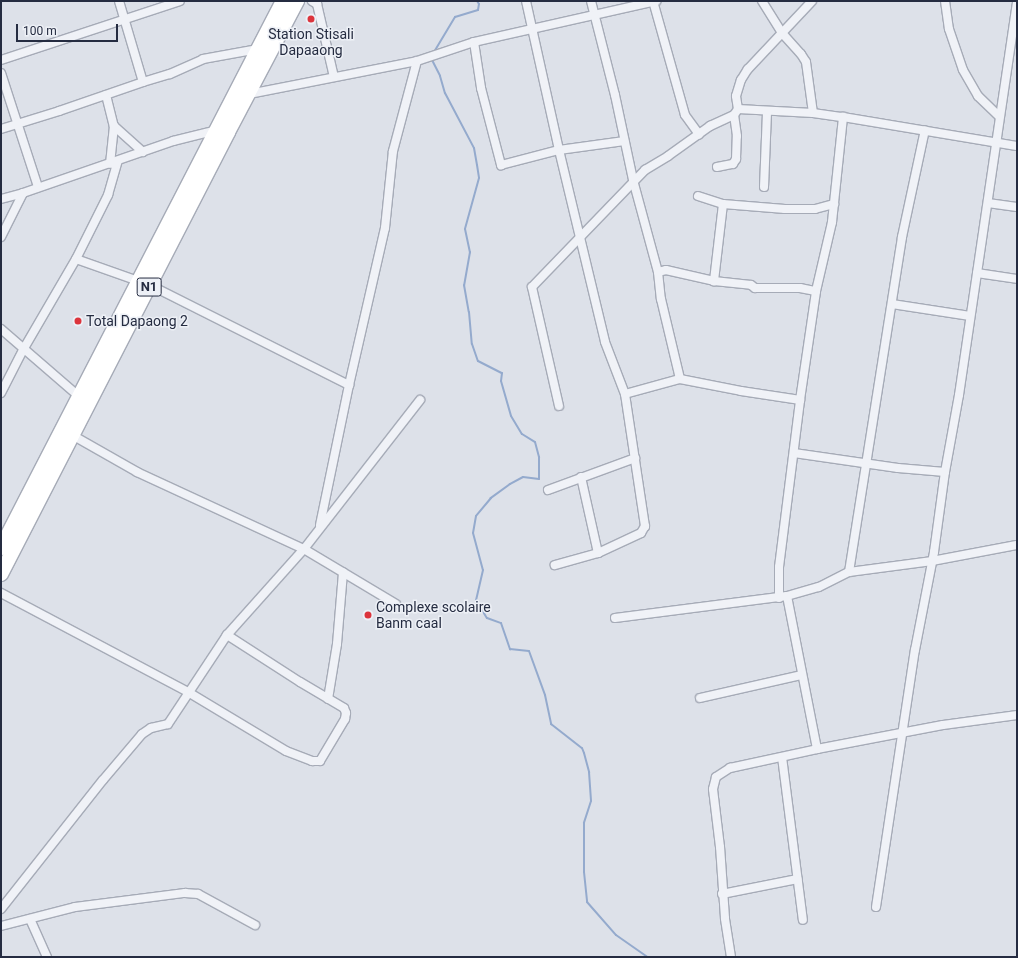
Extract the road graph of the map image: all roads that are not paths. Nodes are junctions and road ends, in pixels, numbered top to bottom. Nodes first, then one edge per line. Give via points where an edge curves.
1 (119, 1) edge
2 (180, 1) edge
3 (283, 1) edge
4 (298, 1) edge
5 (312, 1) edge
6 (526, 1) edge
7 (591, 1) edge
8 (654, 1) edge
9 (762, 1) edge
10 (812, 1) edge
11 (945, 1) edge
12 (1017, 1) edge
13 (594, 15) junction
14 (125, 19) junction
15 (532, 29) junction
16 (782, 33) junction
17 (474, 42) junction
18 (258, 49) junction
19 (1, 60) edge
20 (417, 61) junction
21 (1, 73) edge
22 (334, 77) junction
23 (143, 82) junction
24 (249, 94) junction
25 (106, 95) junction
26 (767, 111) junction
27 (736, 112) junction
28 (813, 113) junction
29 (999, 116) junction
30 (843, 117) junction
31 (18, 124) junction
32 (114, 126) junction
33 (1, 129) edge
34 (925, 130) junction
35 (222, 131) junction
36 (699, 134) junction
37 (624, 141) junction
38 (996, 143) junction
39 (1017, 146) edge
40 (559, 150) junction
41 (143, 152) junction
42 (118, 161) junction
43 (110, 164) junction
44 (717, 167) dead end
45 (633, 180) junction
46 (38, 187) junction
47 (764, 187) dead end
48 (23, 193) junction
49 (698, 196) dead end
50 (1, 199) edge
51 (988, 203) junction
52 (724, 204) junction
53 (834, 204) junction
54 (1017, 208) edge
55 (581, 236) junction
56 (1, 237) edge
57 (76, 259) junction
58 (658, 272) junction
59 (977, 273) junction
60 (1017, 279) edge
61 (714, 281) junction
62 (144, 283) junction
63 (816, 291) junction
64 (892, 304) junction
65 (970, 316) junction
66 (1, 329) edge
67 (23, 350) junction
68 (680, 379) junction
69 (349, 385) junction
70 (1, 393) edge
71 (625, 394) junction
72 (84, 400) junction
73 (420, 400) dead end
74 (800, 400) junction
75 (559, 406) dead end
76 (72, 436) junction
77 (794, 453) junction
78 (635, 458) junction
79 (865, 464) junction
80 (945, 472) junction
81 (581, 477) junction
82 (548, 490) dead end
83 (320, 528) junction
84 (1017, 545) edge
85 (1, 548) edge
86 (304, 549) junction
87 (598, 553) junction
88 (932, 561) junction
89 (3, 565) edge
90 (556, 565) dead end
91 (343, 572) junction
92 (849, 572) junction
93 (1, 593) edge
94 (783, 597) junction
95 (396, 604) dead end
96 (615, 618) dead end
97 (227, 635) junction
98 (801, 675) junction
99 (188, 692) junction
100 (700, 698) dead end
101 (328, 699) junction
102 (1017, 715) edge
103 (902, 732) junction
104 (817, 749) junction
105 (782, 757) junction
106 (798, 879) junction
107 (722, 894) junction
108 (876, 907) dead end
109 (1, 909) edge
110 (30, 919) junction
111 (803, 920) dead end
112 (255, 925) dead end
113 (1, 926) edge
114 (47, 957) edge
115 (731, 957) edge

1 - 14 street
2 - 14 street
3 - 18 highway, N1
4 - 24 highway, N1
5 - 22 street via 317,4
6 - 15 street
7 - 13 street
8 - 13 street
8 - 36 street via 685,115
9 - 16 street
10 - 16 street
11 - 29 street via 949,29 963,70 978,96
12 - 29 street
13 - 15 street
13 - 37 street
14 - 19 street
14 - 23 street
15 - 17 street
15 - 40 street
16 - 27 street via 741,80 736,96
16 - 28 street via 806,62
17 - 20 street
17 - 40 street via 481,88 501,164
18 - 23 street via 210,56 170,74
18 - 35 highway, N1
20 - 22 street
20 - 69 street via 393,151 385,228
21 - 31 street
22 - 24 street
23 - 25 street
24 - 35 highway, N1
25 - 31 street
25 - 32 street
26 - 27 street
26 - 28 street
26 - 47 street
27 - 36 street
27 - 44 street via 736,159 733,164
28 - 30 street
29 - 38 street
30 - 34 street
30 - 53 street
31 - 33 street
31 - 46 street
32 - 41 street
32 - 43 street
34 - 38 street
34 - 64 street via 902,237
35 - 41 street via 173,141
35 - 62 highway, N1
36 - 45 street
37 - 40 street
37 - 45 street
38 - 39 street
38 - 51 street
40 - 55 street
41 - 42 street
42 - 43 street
42 - 57 street via 108,195
43 - 46 street
45 - 55 street
45 - 58 street
46 - 48 street
48 - 50 street
48 - 56 street
49 - 52 street
51 - 54 street
51 - 59 street
52 - 53 street via 785,209 815,208
52 - 61 street
53 - 63 street
55 - 71 street via 605,342
55 - 75 street via 532,287
57 - 62 street
57 - 67 street
58 - 61 street via 666,270
58 - 68 street via 661,299
59 - 60 street
59 - 65 street
61 - 63 street via 750,285 755,288 800,288
62 - 69 street
62 - 72 highway, N1
63 - 74 street
64 - 65 street
64 - 79 street
65 - 80 street
66 - 67 street
67 - 70 street
67 - 72 street
68 - 71 street
68 - 74 street
69 - 83 street
71 - 78 street
72 - 76 highway, N1
72 - 85 highway, N1
73 - 83 street
74 - 77 street
76 - 86 street via 137,472
76 - 89 highway, N1
77 - 79 street
77 - 94 street via 779,567
78 - 81 street
78 - 87 street via 644,529 641,533
79 - 80 street
79 - 92 street
80 - 88 street
81 - 82 street
81 - 87 street
83 - 86 street
84 - 88 street
86 - 91 street
86 - 97 street
87 - 90 street
88 - 92 street
88 - 103 street
91 - 95 street
91 - 101 street via 337,644
92 - 94 street via 819,587
93 - 99 street
94 - 96 street
94 - 98 street
97 - 99 street
97 - 101 street
98 - 100 street
98 - 104 street
99 - 101 street via 286,752 317,762 345,719 344,708
99 - 109 street via 168,724 151,728 142,734
102 - 103 street
103 - 104 street
103 - 108 street
104 - 105 street
105 - 106 street
105 - 107 street via 730,768 716,777 713,789 720,846
106 - 107 street
106 - 111 street
107 - 115 street
110 - 112 street via 75,907 185,893 198,894
110 - 113 street
110 - 114 street

